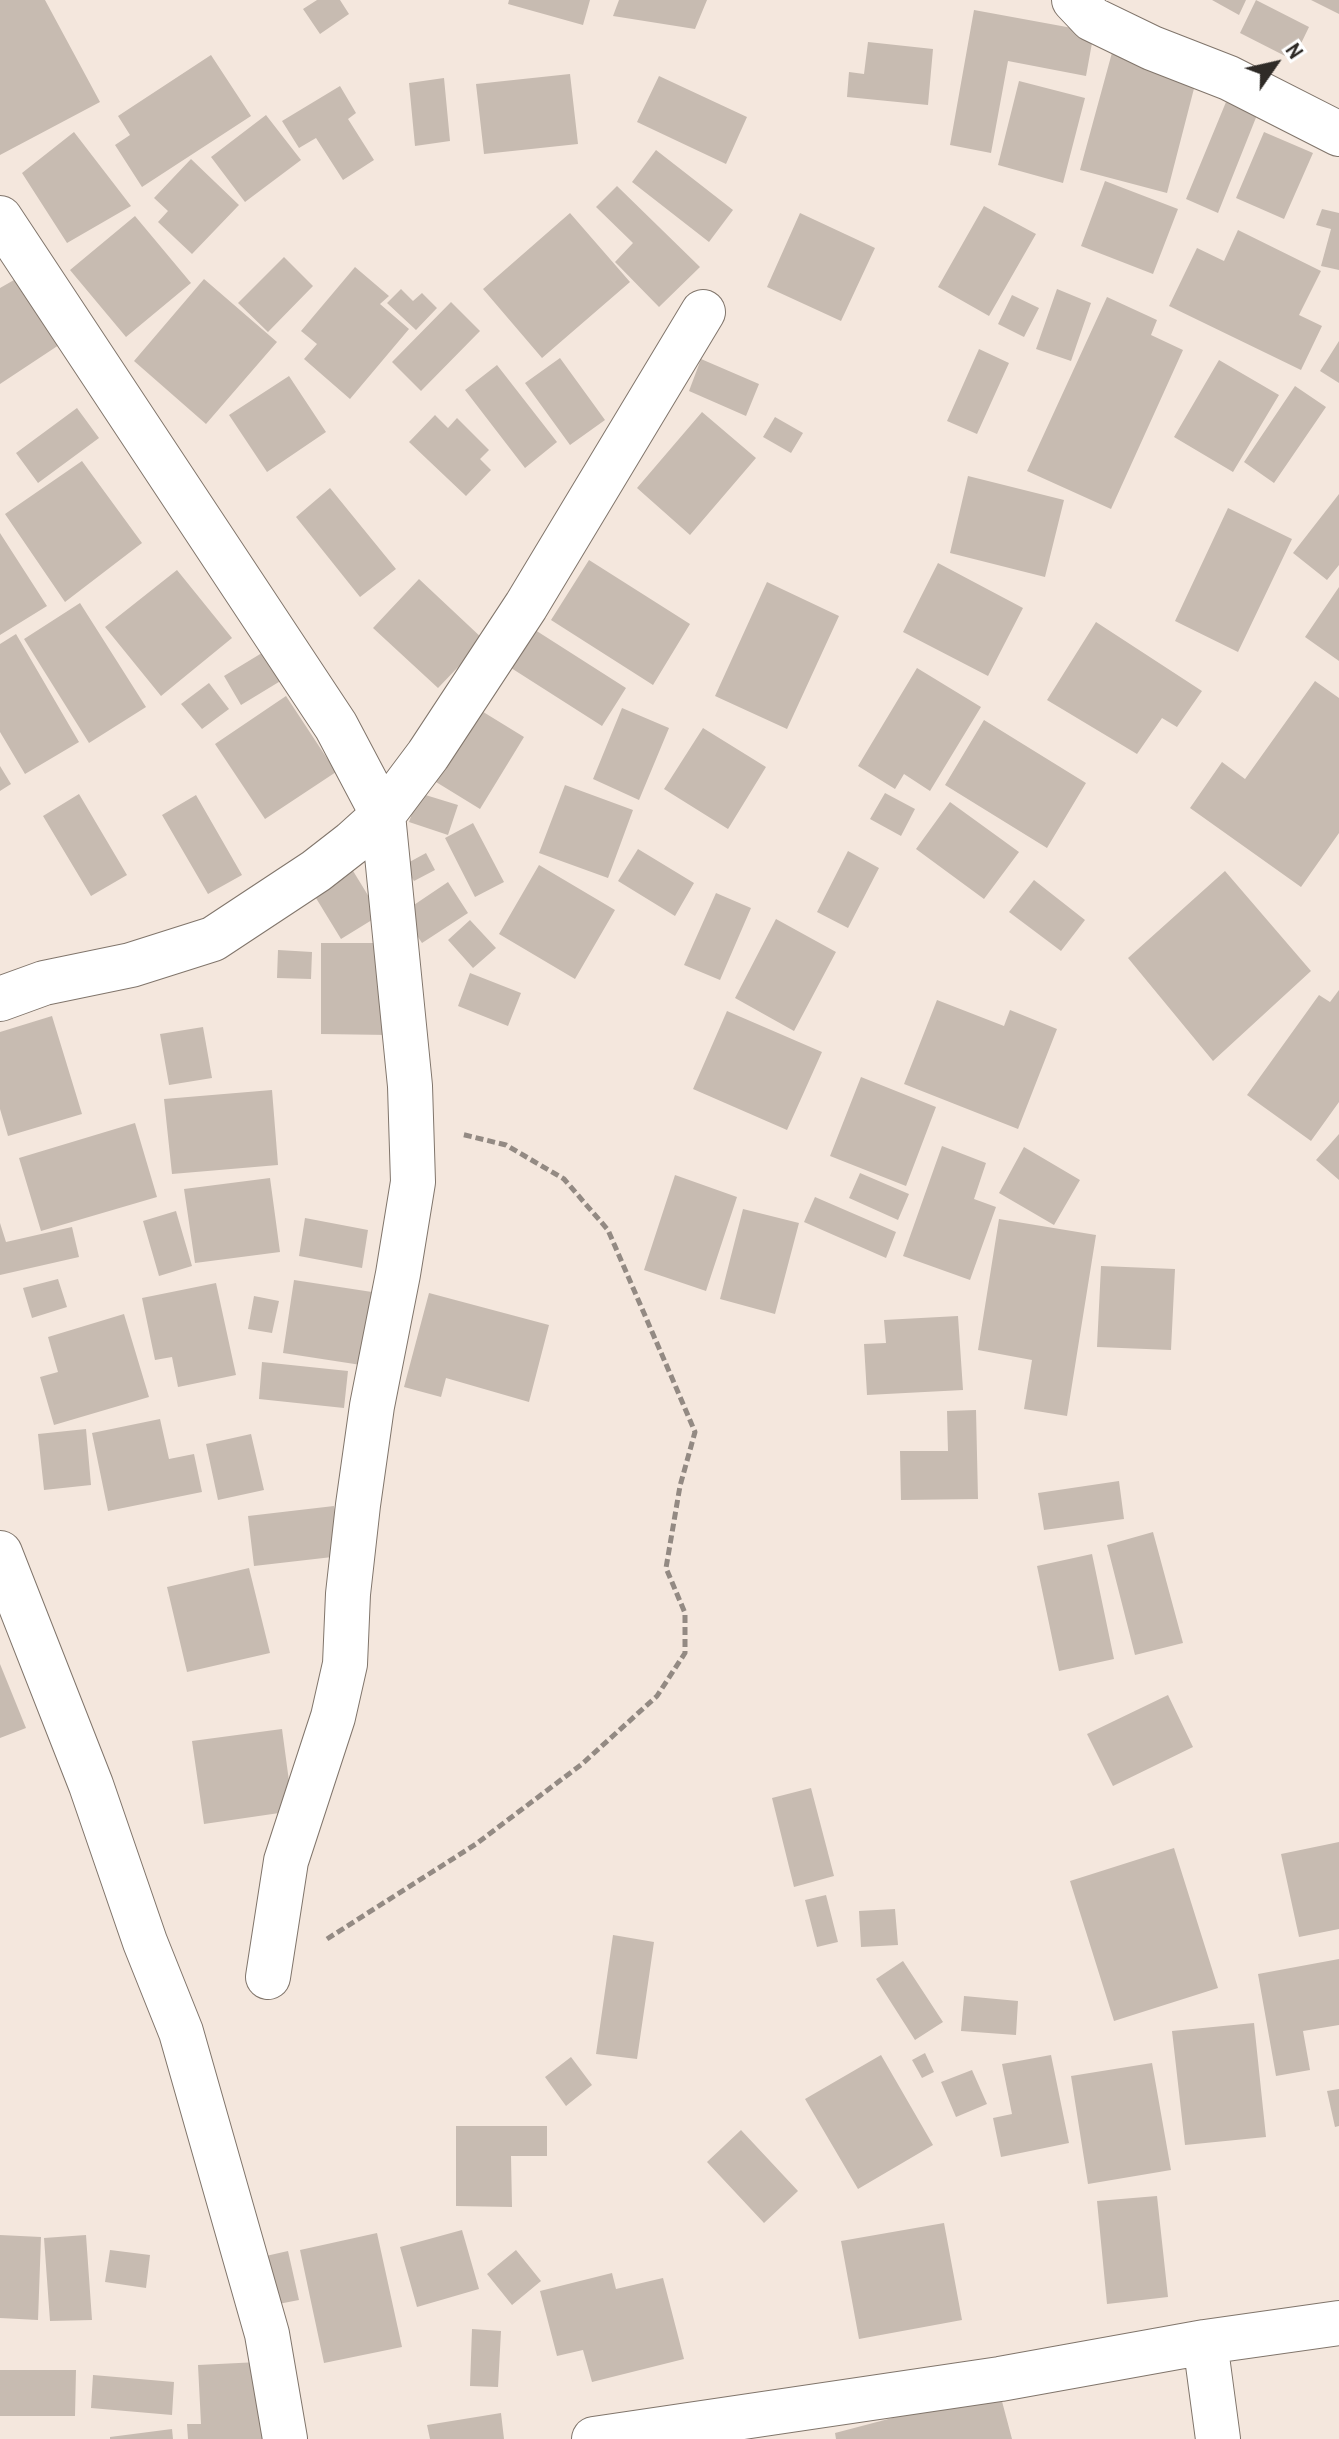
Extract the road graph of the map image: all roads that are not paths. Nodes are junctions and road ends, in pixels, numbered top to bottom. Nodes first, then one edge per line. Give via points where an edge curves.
1 (1074, 0) edge
2 (1339, 134) edge
3 (0, 218) edge
4 (703, 312) dead end
5 (383, 815) junction
6 (0, 999) edge
7 (0, 1553) edge
8 (268, 1977) road end
9 (1339, 2323) edge
10 (1205, 2342) junction
11 (285, 2439) edge
12 (594, 2439) edge
13 (1218, 2439) edge

1 - 2 street via 1092,19 1229,78
3 - 5 street via 336,726
4 - 5 street via 526,606
5 - 6 street via 316,871 213,939
5 - 8 street via 410,1086 413,1182 358,1505 345,1664 286,1861
7 - 11 street via 181,2032 267,2334
9 - 10 street
10 - 12 street via 1000,2379
10 - 13 street

